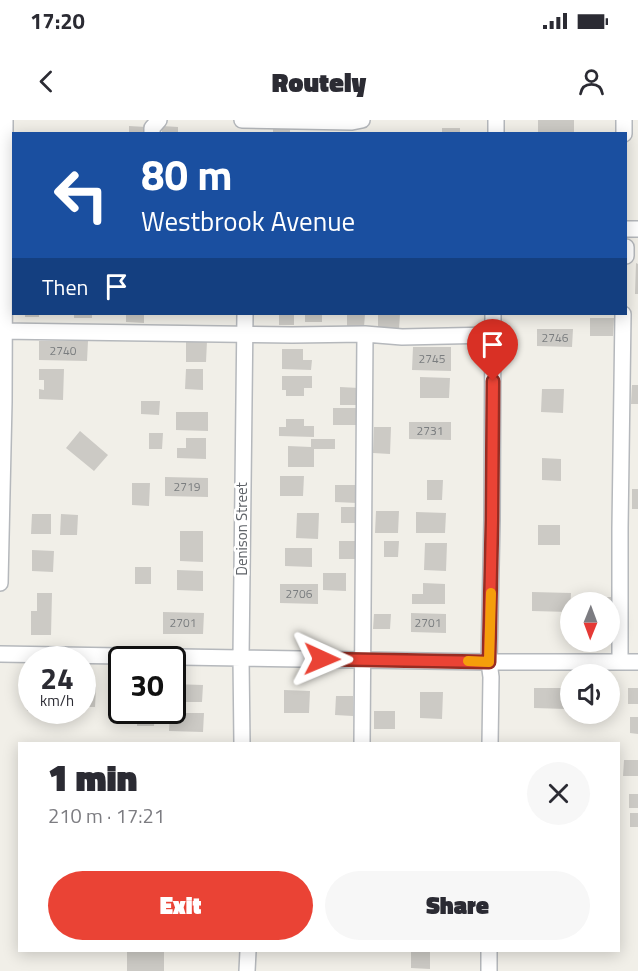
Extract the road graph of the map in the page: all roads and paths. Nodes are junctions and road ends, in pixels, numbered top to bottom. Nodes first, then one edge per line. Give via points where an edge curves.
1 (5, 120) edge
2 (362, 120) edge
3 (246, 124) edge
4 (6, 223) edge
5 (245, 315) edge
6 (493, 315) edge
7 (624, 315) edge
8 (2, 331) edge
9 (244, 334) junction
10 (365, 334) junction
11 (493, 335) junction
12 (0, 583) edge
13 (0, 654) edge
14 (241, 658) junction
15 (362, 660) junction
16 (489, 662) junction
17 (620, 662) junction
18 (638, 662) edge
19 (242, 742) edge
20 (362, 742) edge
21 (490, 742) edge
22 (248, 952) edge
23 (489, 952) edge
24 (247, 971) edge
25 (489, 971) edge

1 - 4 street
2 - 3 street
4 - 8 street
5 - 9 street, Denison Street
6 - 11 street
7 - 17 street
8 - 9 street
8 - 12 street
9 - 10 street
9 - 14 street, Denison Street
10 - 11 street
10 - 15 street
11 - 16 street
13 - 14 street
14 - 15 street
14 - 19 street, Denison Street
15 - 16 street
15 - 20 street
16 - 17 street
16 - 21 street
17 - 18 street
22 - 24 street
23 - 25 street

